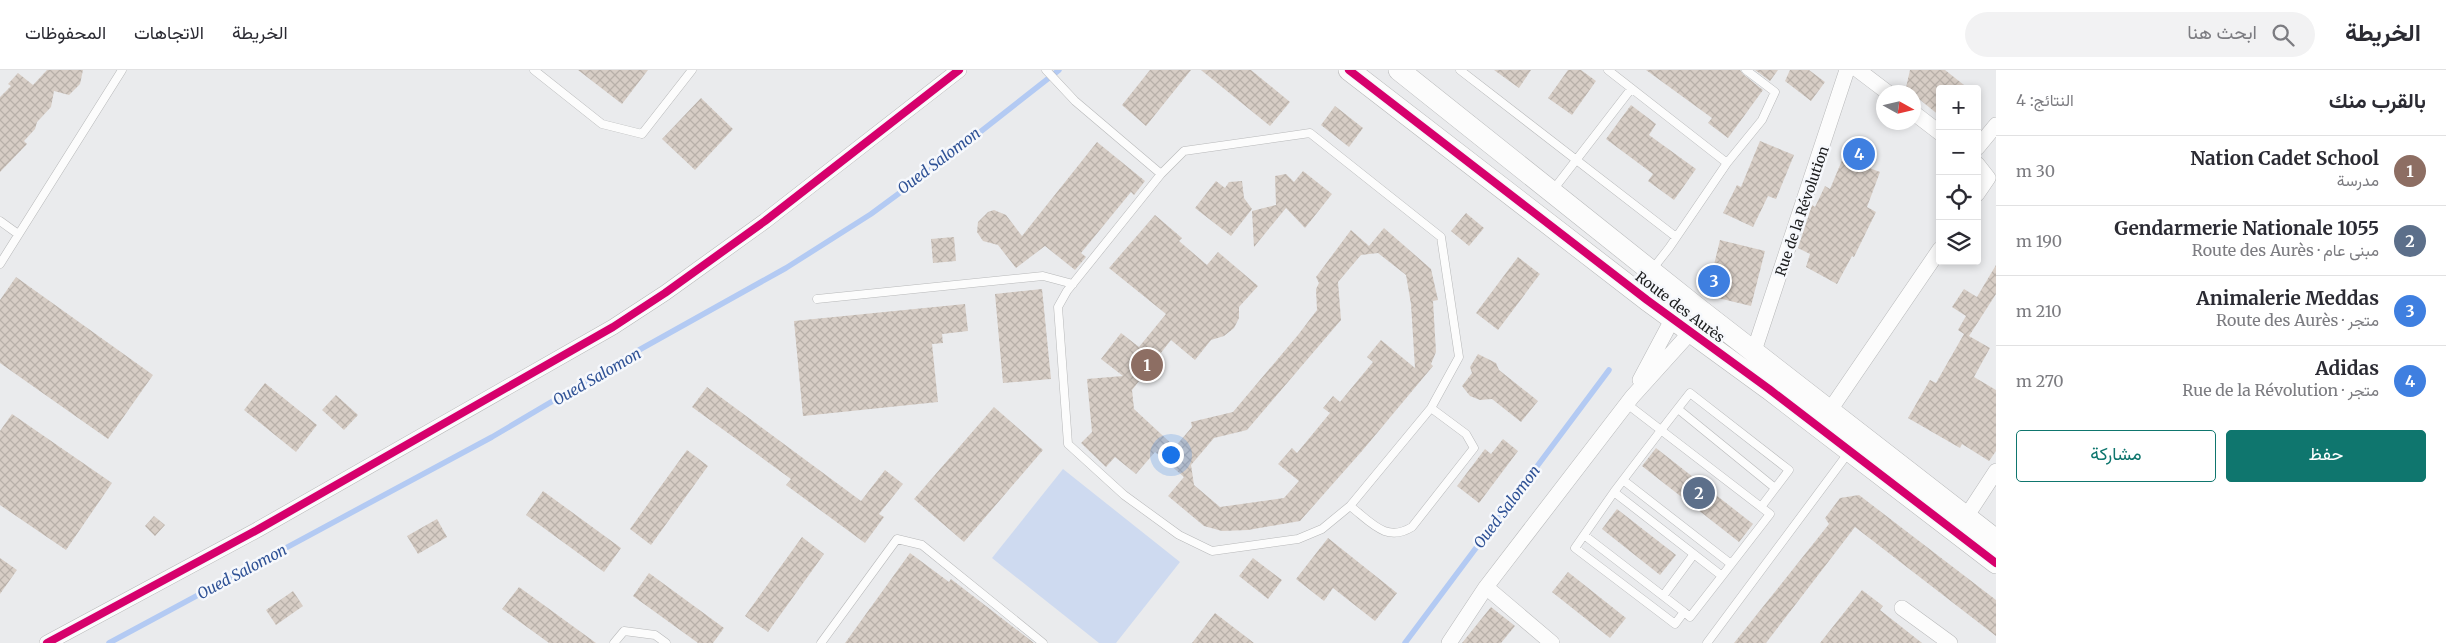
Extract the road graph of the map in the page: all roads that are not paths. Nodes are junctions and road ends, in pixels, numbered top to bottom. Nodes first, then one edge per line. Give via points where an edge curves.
1 (122, 70) edge
2 (534, 70) edge
3 (692, 70) edge
4 (959, 70) edge
5 (1046, 70) edge
6 (1349, 70) edge
7 (1399, 70) edge
8 (1460, 70) edge
9 (1608, 70) edge
10 (1746, 70) edge
11 (1847, 70) edge
12 (1858, 70) edge
13 (1878, 85) edge
14 (1631, 88) junction
15 (1921, 117) edge
16 (1996, 125) edge
17 (1937, 130) edge
18 (1981, 143) edge
19 (1576, 160) junction
20 (1727, 163) junction
21 (1981, 168) edge
22 (1161, 174) junction
23 (1992, 180) edge
24 (1981, 190) edge
25 (1552, 191) junction
26 (0, 221) edge
27 (18, 234) junction
28 (1676, 237) junction
29 (1936, 255) edge
30 (0, 264) edge
31 (1652, 270) junction
32 (1073, 284) junction
33 (1636, 290) junction
34 (817, 299) dead end
35 (1696, 307) junction
36 (1673, 318) junction
37 (1692, 332) junction
38 (1754, 351) junction
39 (1627, 404) junction
40 (1431, 408) junction
41 (1678, 409) junction
42 (1830, 410) junction
43 (1662, 430) junction
44 (1850, 451) junction
45 (1996, 471) edge
46 (1623, 480) junction
47 (1775, 488) junction
48 (1614, 492) junction
49 (1350, 506) junction
50 (1760, 507) junction
51 (1966, 517) junction
52 (1584, 535) junction
53 (1996, 540) edge
54 (1694, 554) junction
55 (1996, 563) edge
56 (1731, 564) junction
57 (1722, 576) junction
58 (1486, 587) junction
59 (1662, 596) junction
60 (1902, 608) dead end
61 (1684, 612) junction
62 (47, 643) edge
63 (614, 643) edge
64 (666, 643) edge
65 (821, 643) edge
66 (1043, 643) edge
67 (1449, 643) edge
68 (1552, 643) edge
69 (1707, 643) edge
70 (1950, 643) edge

1 - 27 lane
2 - 3 lane via 602,124 642,134
4 - 62 street via 765,222 613,326 257,530
5 - 22 lane via 1067,93
6 - 33 street, Route des Aurès
7 - 25 street, Route des Aurès
8 - 19 lane
9 - 14 lane
10 - 20 lane via 1775,92 1762,120
11 - 38 street, Rue de la Révolution
12 - 13 street
14 - 19 lane
14 - 20 lane
15 - 17 street
16 - 18 street
19 - 25 lane
19 - 28 lane
20 - 28 lane
21 - 23 street
22 - 32 lane
22 - 40 lane via 1184,151 1310,133 1441,237 1459,357
23 - 24 street
25 - 31 street, Route des Aurès
26 - 27 lane
27 - 30 lane
28 - 31 lane
29 - 42 street
31 - 33 lane
31 - 35 street, Route des Aurès
32 - 34 lane via 1043,276
32 - 49 lane via 1058,307 1068,444 1124,495 1178,535 1212,551 1298,539 1322,530
33 - 36 street, Route des Aurès
35 - 36 street
35 - 37 street
35 - 38 street, Route des Aurès
36 - 37 street, Route des Aurès
36 - 39 street
37 - 39 street
37 - 44 street, Route des Aurès
38 - 42 street, Route des Aurès
39 - 43 lane
39 - 58 street
40 - 49 lane
40 - 49 lane via 1466,434 1474,448 1412,527 1401,534 1387,534
41 - 43 lane
41 - 47 lane
41 - 47 lane via 1690,393 1789,470
42 - 51 street, Route des Aurès
43 - 46 lane
43 - 50 lane
44 - 55 street, Route des Aurès
44 - 69 lane
45 - 51 street
46 - 48 lane
46 - 56 lane
47 - 50 lane
48 - 52 lane
48 - 54 lane
50 - 56 lane via 1770,514
51 - 53 street, Route des Aurès
52 - 59 lane
52 - 61 lane via 1575,548 1675,624
54 - 57 lane
54 - 59 lane
56 - 57 lane
57 - 61 lane via 1690,617
58 - 67 street
58 - 68 street
59 - 61 lane
60 - 70 street
63 - 64 lane via 624,631 655,635
65 - 66 lane via 897,539 922,545

